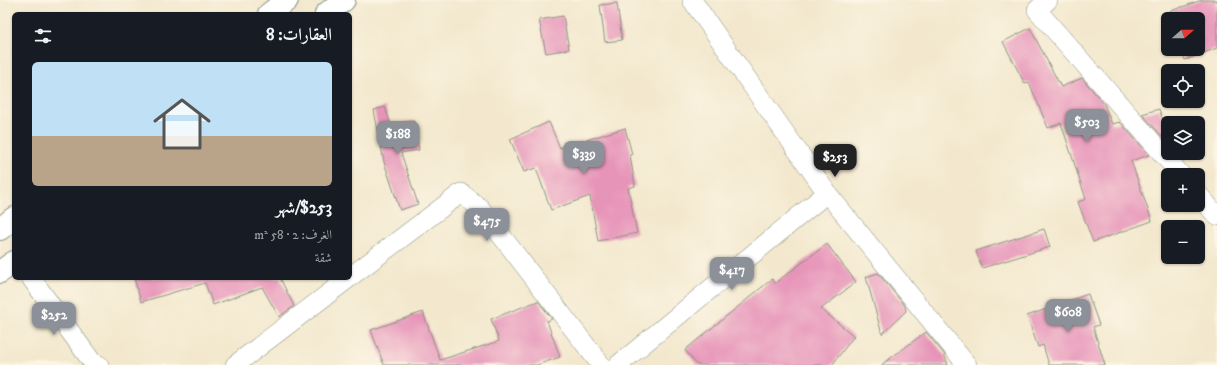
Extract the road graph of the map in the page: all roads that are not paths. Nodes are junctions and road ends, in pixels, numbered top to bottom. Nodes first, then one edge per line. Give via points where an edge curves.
1 (287, 0) edge
2 (344, 0) edge
3 (692, 0) edge
4 (1048, 0) edge
5 (272, 12) edge
6 (329, 12) edge
7 (1175, 168) edge
8 (827, 193) junction
9 (1205, 202) edge
10 (1217, 216) edge
11 (12, 220) edge
12 (0, 229) edge
13 (12, 263) edge
14 (0, 272) edge
15 (352, 276) edge
16 (32, 280) edge
17 (347, 280) edge
18 (100, 365) edge
19 (235, 365) edge
20 (601, 365) edge
21 (618, 365) edge
22 (967, 365) edge

1 - 5 street
2 - 6 street
3 - 8 street
4 - 7 street via 1037,10
8 - 21 street
8 - 22 street
9 - 10 street
11 - 12 street
13 - 14 street
15 - 20 street via 461,193 480,208
16 - 18 street via 93,363
17 - 19 street

